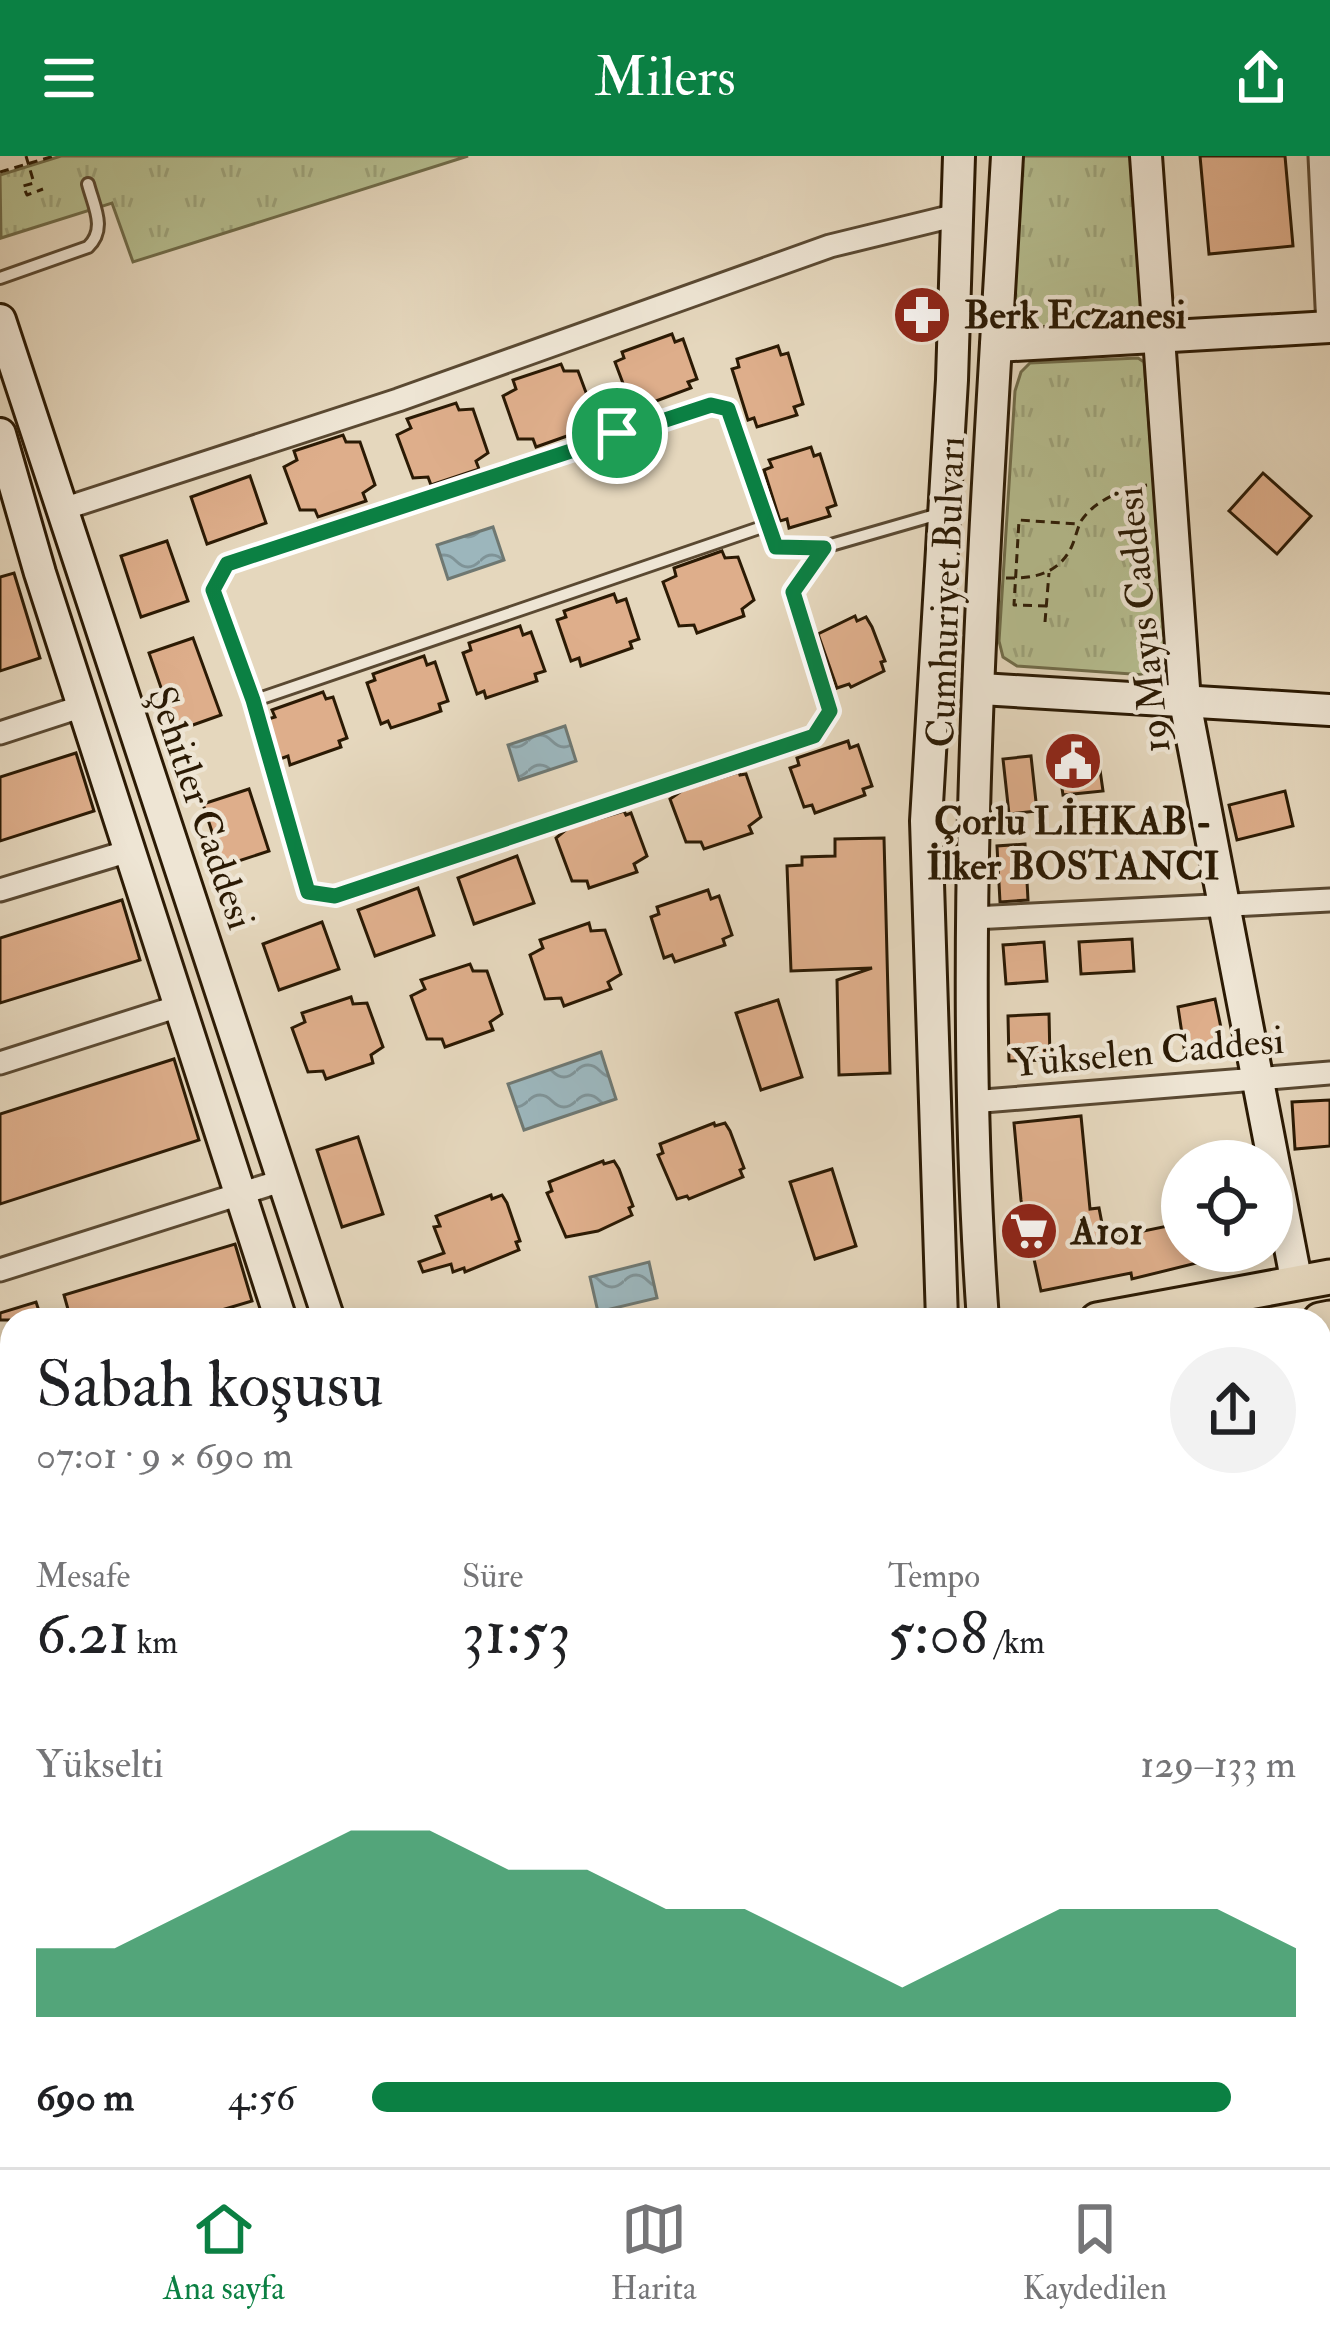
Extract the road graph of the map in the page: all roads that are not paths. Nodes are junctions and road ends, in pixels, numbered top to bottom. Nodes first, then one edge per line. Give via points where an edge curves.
1 (959, 156) edge
2 (1007, 156) edge
3 (1146, 156) edge
4 (1320, 156) edge
5 (88, 184) dead end
6 (957, 215) junction
7 (0, 278) edge
8 (0, 320) edge
9 (1329, 327) edge
10 (1159, 337) junction
11 (996, 346) junction
12 (0, 434) edge
13 (10, 506) edge
14 (60, 510) junction
15 (945, 512) junction
16 (768, 525) junction
17 (824, 548) junction
18 (981, 689) junction
19 (253, 700) junction
20 (1185, 702) junction
21 (83, 706) junction
22 (1330, 710) edge
23 (0, 733) edge
24 (129, 850) junction
25 (0, 890) edge
26 (1330, 900) edge
27 (1223, 907) junction
28 (973, 918) junction
29 (179, 1006) junction
30 (0, 1063) edge
31 (1330, 1073) edge
32 (1258, 1081) junction
33 (971, 1102) junction
34 (284, 1180) junction
35 (240, 1195) junction
36 (0, 1270) edge
37 (1313, 1280) edge
38 (277, 1308) edge
39 (325, 1308) edge
40 (942, 1308) edge
41 (982, 1308) edge
42 (1162, 1308) edge

1 - 6 street, Cumhuriyet Bulvarı
2 - 11 street, Cumhuriyet Bulvarı
3 - 10 street, 19 Mayıs Caddesi
4 - 9 street
5 - 7 lane via 97,238
6 - 14 street via 830,246
6 - 15 street, Cumhuriyet Bulvarı
8 - 14 street, Şehitler Caddesi
9 - 10 street
10 - 11 street
10 - 20 street, 19 Mayıs Caddesi
11 - 18 street, Cumhuriyet Bulvarı
12 - 13 street, Şehitler Caddesi
13 - 21 street, Şehitler Caddesi
14 - 34 street, Şehitler Caddesi
15 - 17 lane
15 - 40 street, Cumhuriyet Bulvarı via 926,821
16 - 17 lane via 776,547
16 - 19 lane
16 - 19 lane via 728,409 711,405 270,549 227,564 213,590
17 - 19 lane via 793,592 830,711 814,736 335,896 308,892
18 - 20 street
18 - 28 street, Cumhuriyet Bulvarı
20 - 22 street
20 - 27 street, 19 Mayıs Caddesi
21 - 23 street
21 - 24 street, Şehitler Caddesi
24 - 25 street
24 - 29 street, Şehitler Caddesi
26 - 27 street
27 - 28 street
27 - 32 street, 19 Mayıs Caddesi
28 - 33 street, Cumhuriyet Bulvarı
29 - 30 street
29 - 35 street, Şehitler Caddesi
31 - 32 street, Yükselen Caddesi
32 - 33 street, Yükselen Caddesi
32 - 37 street, 19 Mayıs Caddesi
33 - 41 street, Cumhuriyet Bulvarı
34 - 35 street
34 - 39 street, Şehitler Caddesi
35 - 36 street
35 - 38 street, Şehitler Caddesi
37 - 42 main road

